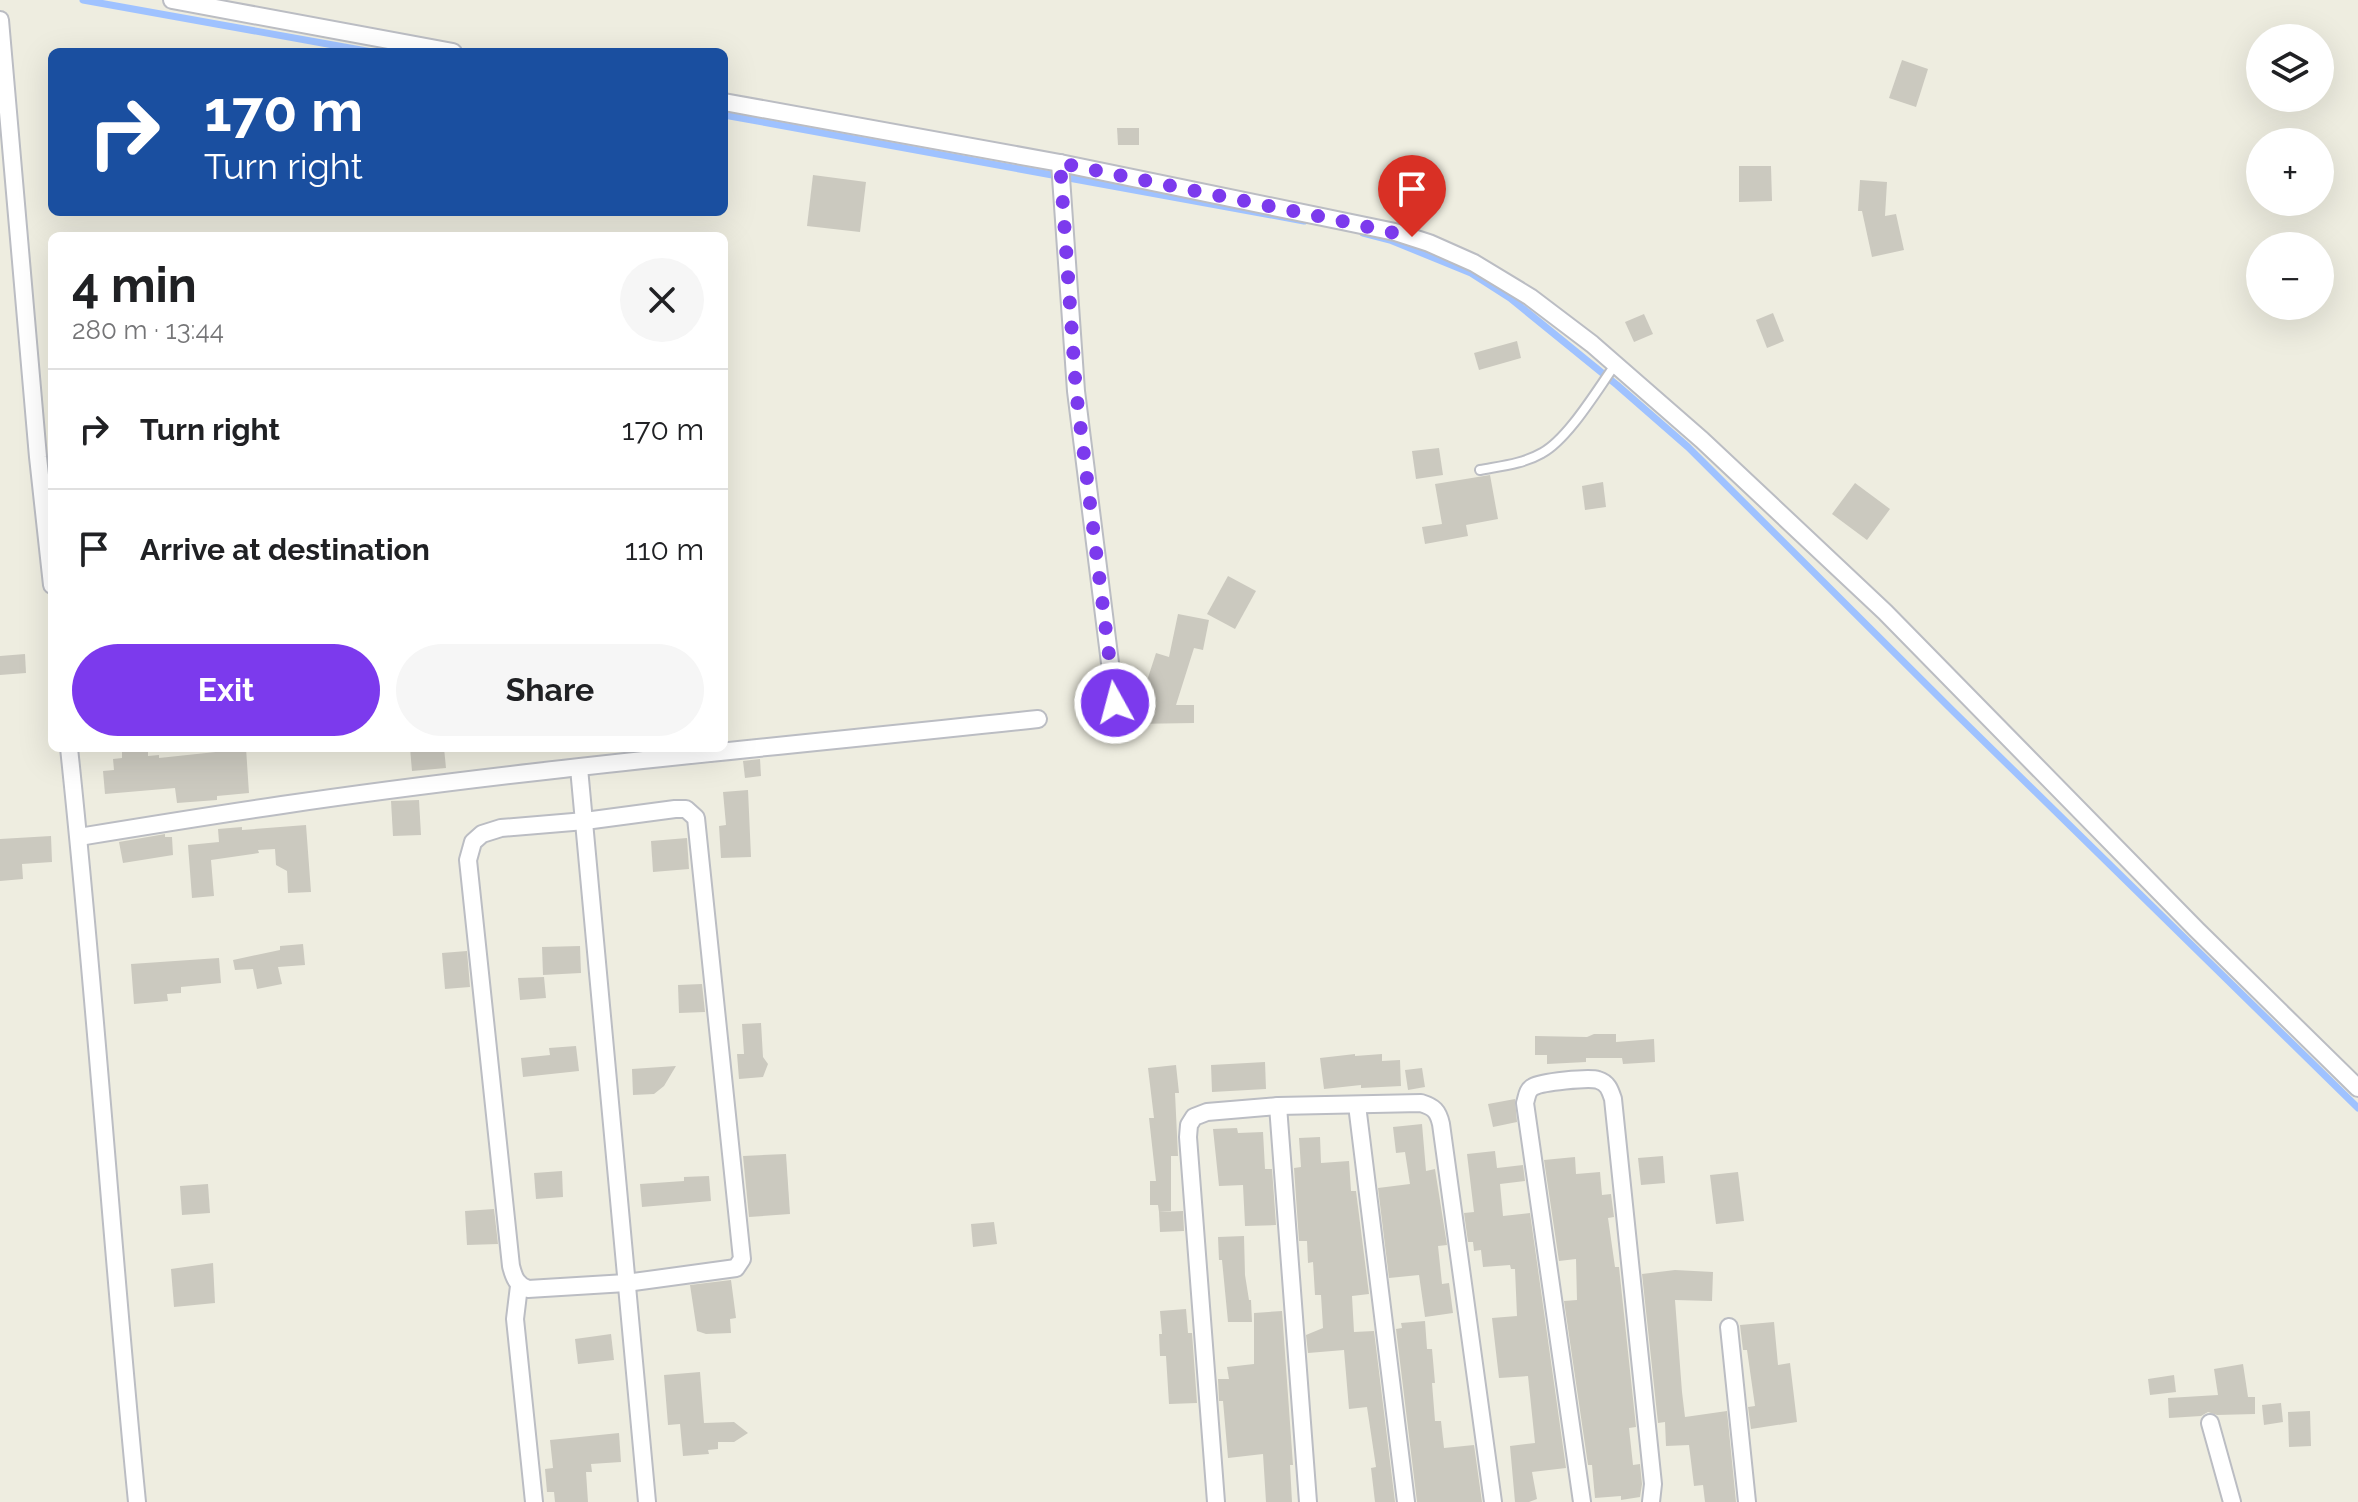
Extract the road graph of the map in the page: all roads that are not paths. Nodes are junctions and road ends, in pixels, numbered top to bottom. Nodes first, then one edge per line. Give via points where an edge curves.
1 (172, 0) edge
2 (0, 20) edge
3 (431, 48) edge
4 (2, 73) edge
5 (728, 103) edge
6 (1060, 163) junction
7 (1615, 365) junction
8 (1480, 470) dead end
9 (48, 548) edge
10 (1115, 703) dead end
11 (1038, 719) dead end
12 (69, 752) edge
13 (579, 768) junction
14 (585, 821) junction
15 (79, 837) junction
16 (2358, 1088) edge
17 (1357, 1105) junction
18 (1278, 1106) junction
19 (626, 1283) junction
20 (519, 1286) junction
21 (1729, 1327) dead end
22 (2210, 1423) dead end
23 (137, 1502) edge
24 (534, 1502) edge
25 (647, 1502) edge
26 (1216, 1502) edge
27 (1308, 1502) edge
28 (1406, 1502) edge
29 (1493, 1502) edge
30 (1582, 1502) edge
31 (1651, 1502) edge
32 (1747, 1502) edge
33 (2232, 1502) edge

1 - 3 street
2 - 4 street
4 - 9 street
5 - 6 street
6 - 7 street via 1429,243 1530,297
6 - 10 street via 1076,391
7 - 8 lane via 1558,441 1513,465
7 - 16 street via 1885,612
11 - 13 street
12 - 15 street
13 - 14 street
13 - 15 street
14 - 19 street
14 - 19 street via 675,809 686,809 696,818 742,1252 736,1268
14 - 20 street via 482,834 473,842 468,860 511,1266
15 - 23 street
17 - 18 street
17 - 28 street
17 - 29 street via 1421,1103 1438,1112
18 - 26 street via 1207,1112 1189,1125
18 - 27 street
19 - 20 street
19 - 25 street
20 - 24 street via 515,1319
21 - 32 street
22 - 33 street
30 - 31 street via 1525,1103 1535,1085 1590,1078 1608,1086 1613,1099

